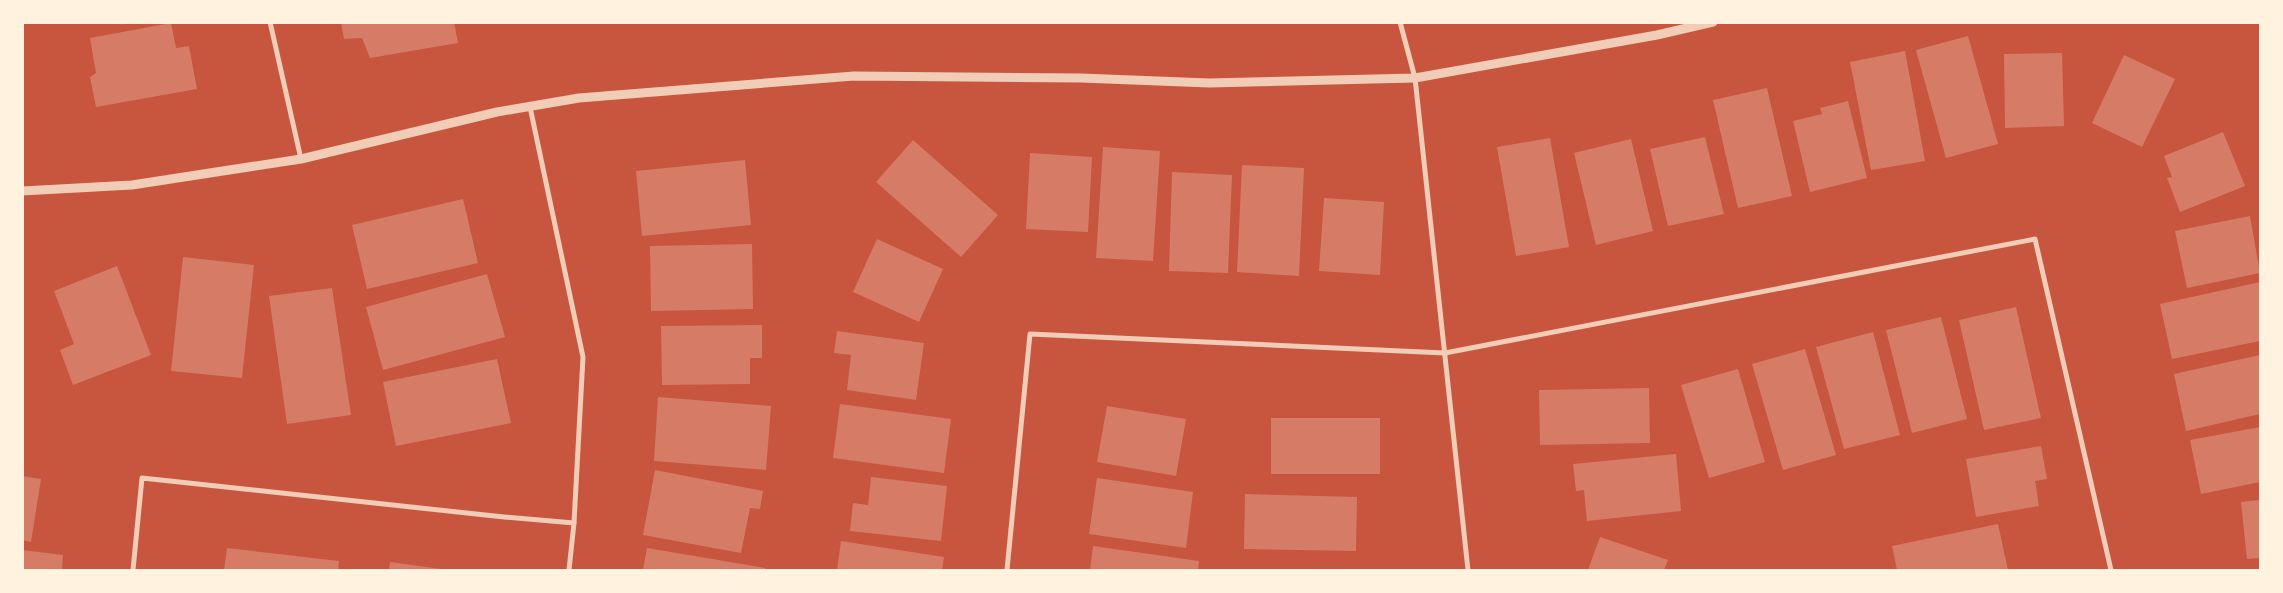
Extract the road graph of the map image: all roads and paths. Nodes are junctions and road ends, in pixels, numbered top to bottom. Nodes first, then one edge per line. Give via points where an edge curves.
1 (270, 22) edge
2 (1400, 22) edge
3 (1713, 22) edge
4 (1415, 78) junction
5 (530, 107) junction
6 (301, 158) junction
7 (22, 191) edge
8 (1444, 353) junction
9 (574, 523) junction
10 (133, 570) edge
11 (569, 570) edge
12 (1007, 570) edge
13 (1468, 570) edge
14 (2111, 570) edge

1 - 6 street
2 - 4 street
3 - 4 street
4 - 5 street via 1209,83 854,76 579,98
4 - 8 street
5 - 6 street
5 - 9 street via 582,357
6 - 7 street via 132,184
8 - 12 street via 1030,334
8 - 13 street
8 - 14 street via 2035,239
9 - 10 street via 142,478
9 - 11 street

